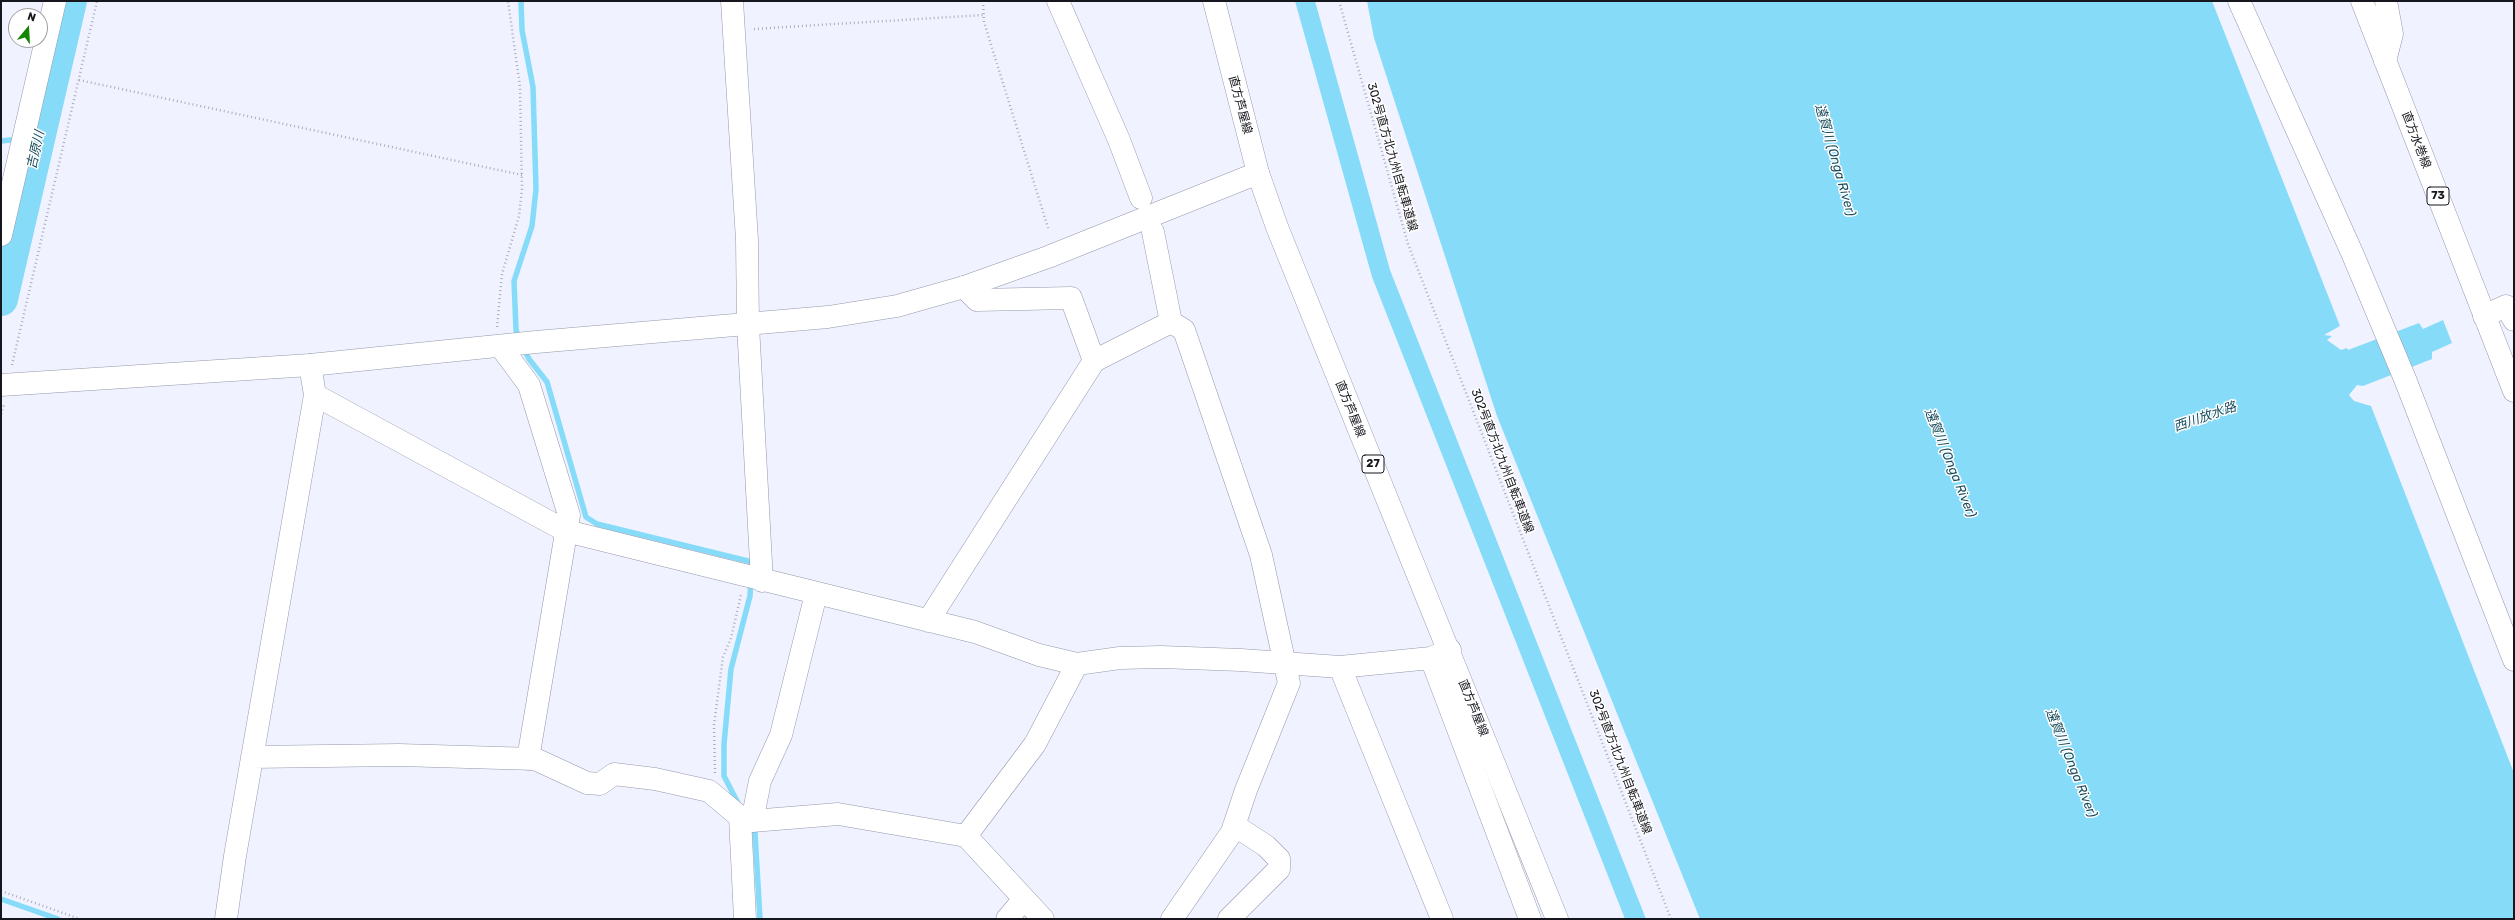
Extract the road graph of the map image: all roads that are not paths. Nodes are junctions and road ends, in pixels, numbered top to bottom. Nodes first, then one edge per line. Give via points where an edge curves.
1 (55, 1) edge
2 (732, 1) edge
3 (1058, 1) edge
4 (1214, 1) edge
5 (2239, 1) edge
6 (2362, 1) edge
7 (2386, 1) edge
8 (2385, 61) junction
9 (1258, 173) junction
10 (1141, 198) dead end
11 (1153, 232) dead end
12 (1, 235) edge
13 (964, 287) junction
14 (2484, 316) junction
15 (2514, 320) edge
16 (1171, 322) junction
17 (748, 325) junction
18 (501, 347) junction
19 (1094, 361) junction
20 (310, 365) junction
21 (6, 385) edge
22 (2514, 390) edge
23 (315, 395) junction
24 (566, 531) junction
25 (752, 578) junction
26 (816, 594) junction
27 (928, 621) junction
28 (1440, 654) junction
29 (2514, 660) edge
30 (1077, 664) junction
31 (1286, 664) junction
32 (1340, 667) junction
33 (252, 756) junction
34 (528, 759) junction
35 (746, 819) junction
36 (1234, 825) junction
37 (966, 836) junction
38 (1024, 899) junction
39 (226, 919) edge
40 (745, 919) edge
41 (1007, 919) edge
42 (1043, 919) edge
43 (1172, 919) edge
44 (1229, 919) edge
45 (1442, 919) edge
46 (1530, 919) edge
47 (1557, 919) edge

1 - 12 street
2 - 17 street via 747,240
3 - 10 street via 1119,140
4 - 9 street, 直方芦屋線 / 27
5 - 29 street via 2405,379
6 - 8 street, 直方水巻線 / 73
7 - 8 street via 2392,34
8 - 14 street, 直方水巻線 / 73
9 - 13 street via 1048,257
9 - 28 street, 直方芦屋線 / 27
11 - 16 street
13 - 17 street via 897,306 828,318
13 - 19 street via 977,300 1071,298
14 - 15 street via 2506,306
14 - 22 street, 直方水巻線 / 73
16 - 19 street
16 - 31 street via 1184,330 1258,548
17 - 18 street
17 - 25 street
18 - 20 street
18 - 24 street via 529,385 569,515
19 - 27 street
20 - 21 street
20 - 23 street
23 - 24 street
23 - 33 street
24 - 25 street
24 - 34 street
25 - 26 street
26 - 27 street
26 - 35 street via 781,735
27 - 30 street via 975,632 1039,656
28 - 32 street
28 - 46 street
28 - 47 street, 直方芦屋線 / 27
30 - 31 street via 1120,658 1161,657
30 - 37 street via 1035,744
31 - 32 street
31 - 36 street via 1289,683
32 - 45 street
33 - 34 street via 399,755
33 - 39 street
34 - 35 street via 535,759 587,783 600,784 614,774 655,779 708,791
35 - 37 street via 838,814
35 - 40 street
36 - 43 street
36 - 44 street via 1266,846 1279,859 1279,869
37 - 38 street
38 - 41 street
38 - 42 street

